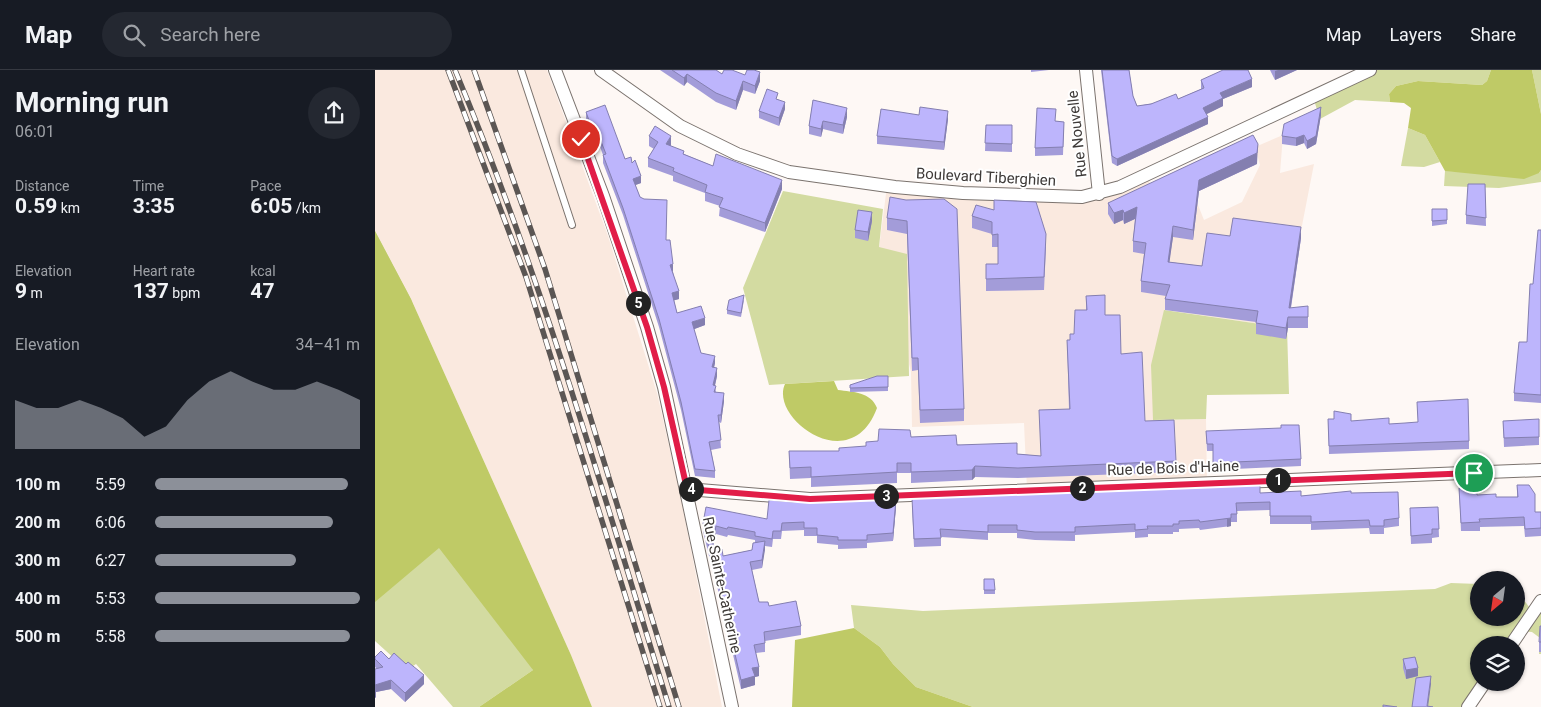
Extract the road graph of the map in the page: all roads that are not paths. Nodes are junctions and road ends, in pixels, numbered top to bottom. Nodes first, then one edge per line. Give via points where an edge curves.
1 (521, 70) edge
2 (555, 70) edge
3 (601, 70) edge
4 (1086, 70) edge
5 (1370, 70) edge
6 (1099, 194) junction
7 (572, 226) dead end
8 (1541, 470) edge
9 (687, 489) junction
10 (1541, 601) edge
11 (1517, 636) edge
12 (1479, 691) edge
13 (732, 707) edge
14 (1468, 707) edge

1 - 7 lane
2 - 9 street, Rue Sainte-Catherine via 603,196 647,327
3 - 6 street, Boulevard Tiberghien via 680,126 737,154 789,172 963,193 1066,197
4 - 6 street, Rue Nouvelle
5 - 6 street, Boulevard Tiberghien via 1146,176
8 - 9 street, Rue de Bois d'Haine via 810,499
9 - 13 street, Rue Sainte-Catherine
10 - 11 street
12 - 14 street

